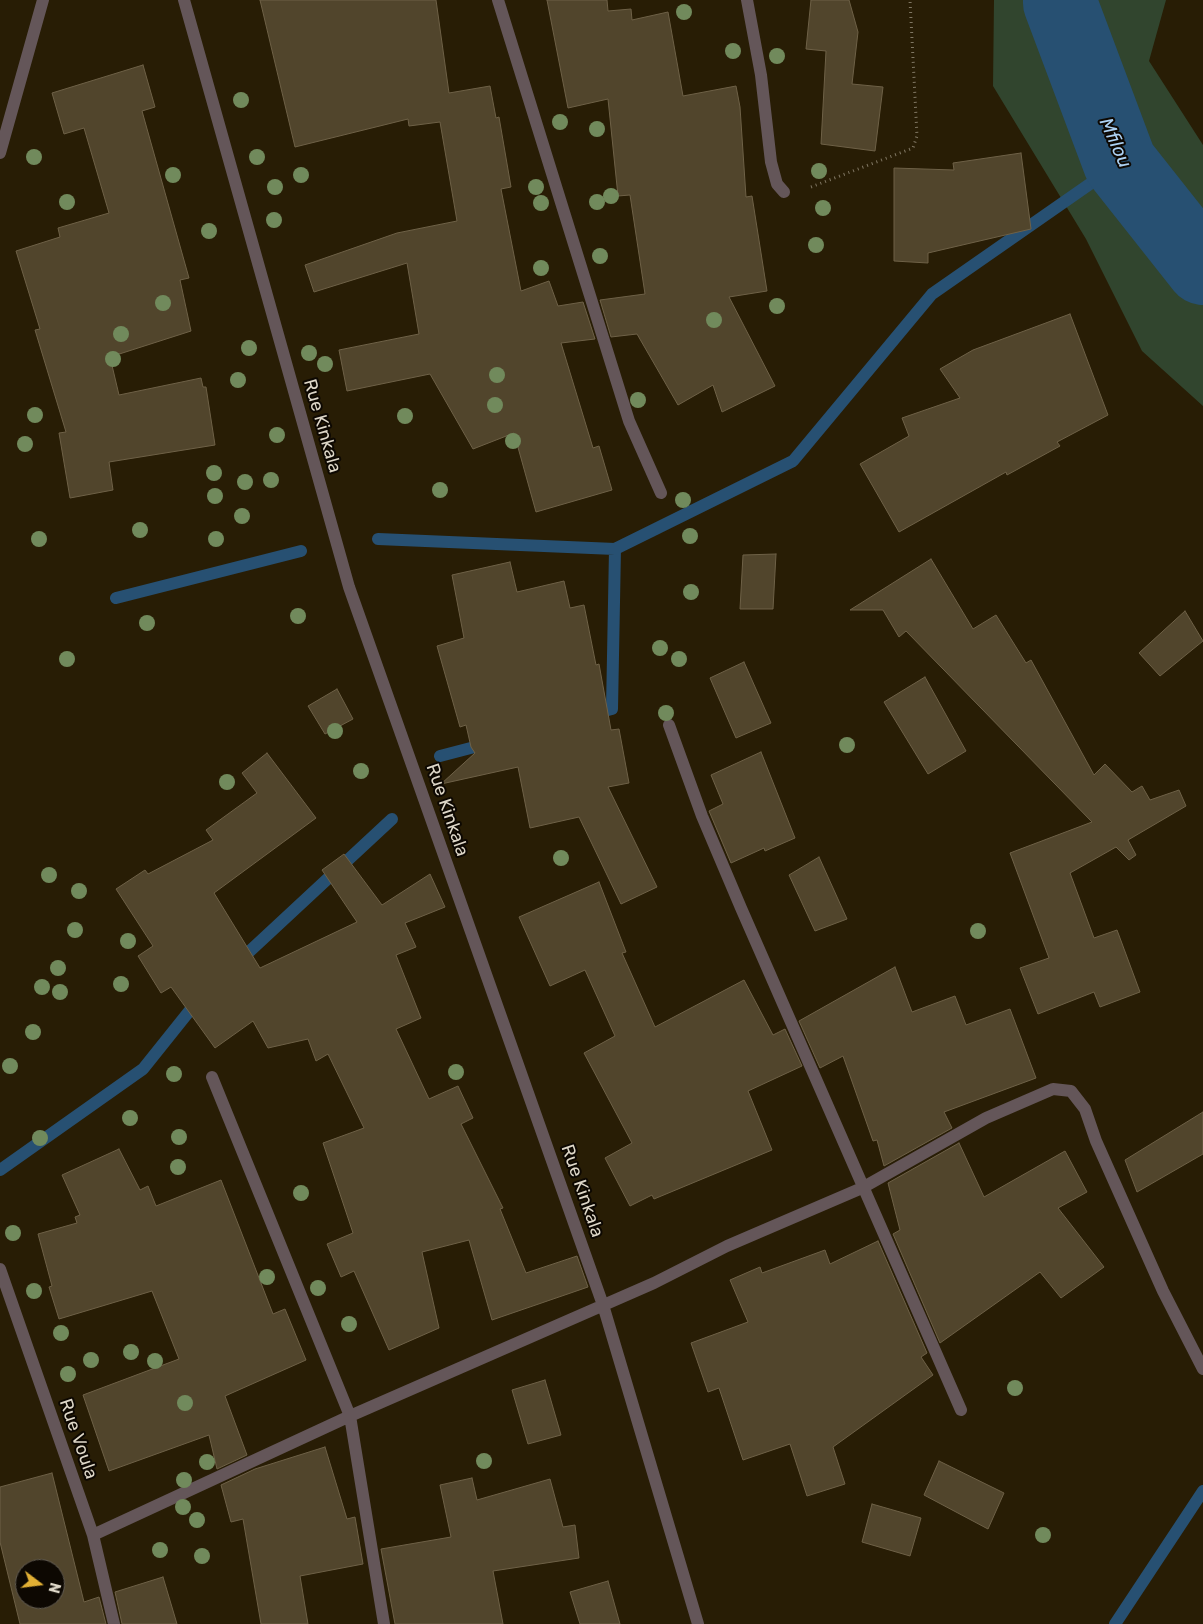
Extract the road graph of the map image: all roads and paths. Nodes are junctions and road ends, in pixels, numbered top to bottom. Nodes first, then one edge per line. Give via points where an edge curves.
1 (43, 0) edge
2 (184, 0) edge
3 (498, 0) edge
4 (746, 0) edge
5 (910, 0) edge
6 (0, 153) edge
7 (784, 192) joint
8 (661, 493) dead end
9 (669, 725) dead end
10 (212, 1076) dead end
11 (862, 1188) junction
12 (0, 1269) edge
13 (603, 1305) junction
14 (1203, 1368) edge
15 (961, 1410) dead end
16 (350, 1416) junction
17 (93, 1535) junction
18 (114, 1624) edge
19 (384, 1624) edge
20 (698, 1624) edge

1 - 6 street
2 - 13 street, Rue Kinkala via 349,587
3 - 8 street via 628,421
4 - 7 street via 761,75 771,162 777,184
5 - 7 path via 917,136 913,148 794,193
9 - 11 street via 702,816
10 - 16 street
11 - 13 street via 727,1246 654,1284
11 - 14 street via 986,1118 1053,1089 1071,1091 1084,1108 1163,1291
11 - 15 street
12 - 17 street, Rue Voula
13 - 16 street
13 - 20 street, Rue Kinkala
16 - 17 street
16 - 19 street
17 - 18 street, Rue Voula

